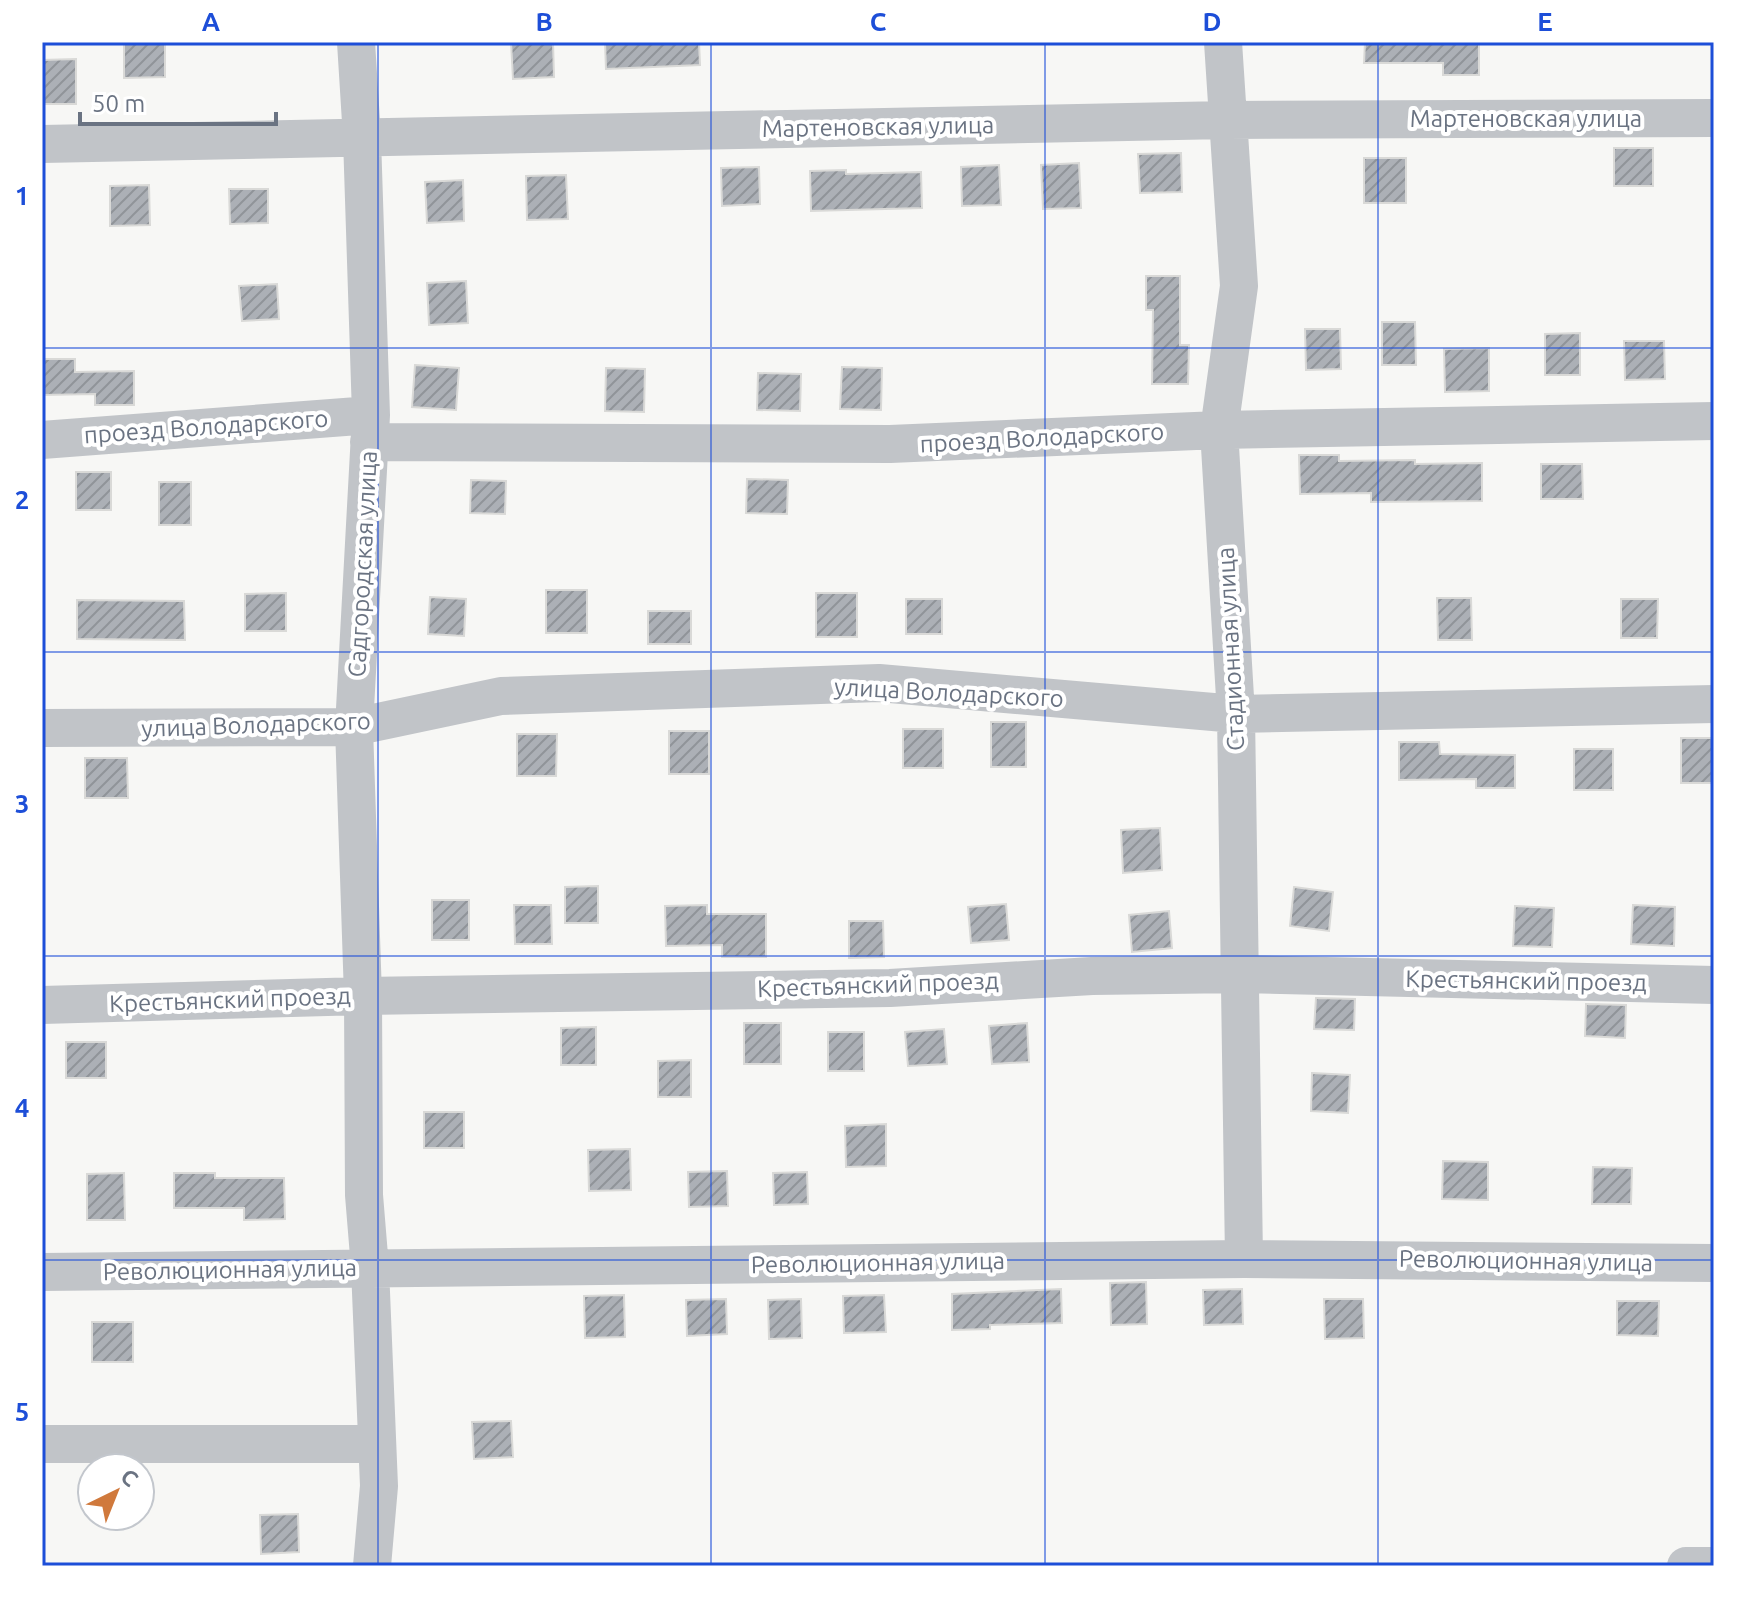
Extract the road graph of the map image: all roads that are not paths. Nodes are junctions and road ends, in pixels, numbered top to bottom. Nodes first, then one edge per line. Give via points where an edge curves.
1 (356, 42) edge
2 (1223, 42) edge
3 (1714, 118) edge
4 (1227, 120) junction
5 (362, 138) junction
6 (42, 144) edge
7 (1714, 421) edge
8 (370, 428) junction
9 (1219, 430) junction
10 (42, 440) edge
11 (1714, 704) edge
12 (1236, 714) junction
13 (354, 727) junction
14 (42, 728) edge
15 (1241, 974) junction
16 (1714, 985) edge
17 (363, 996) junction
18 (42, 1005) edge
19 (1244, 1259) junction
20 (1714, 1263) edge
21 (370, 1268) junction
22 (42, 1272) edge
23 (42, 1444) edge
24 (377, 1444) junction
25 (372, 1566) edge
26 (1686, 1566) edge
27 (1714, 1566) edge

1 - 5 street, Садгородская улица
2 - 4 street, Стадионная улица
3 - 4 street, Мартеновская улица
4 - 5 street, Мартеновская улица
4 - 9 street, Стадионная улица via 1239,286
5 - 6 street, Мартеновская улица
5 - 8 street, Садгородская улица
7 - 9 street, проезд Володарского
8 - 9 street, проезд Володарского via 890,444
8 - 10 street, проезд Володарского
8 - 13 street, Садгородская улица
9 - 12 street, Стадионная улица
11 - 12 street, улица Володарского
12 - 13 street, улица Володарского via 879,683 501,696
12 - 15 street, Стадионная улица
13 - 14 street, улица Володарского
13 - 17 street, Садгородская улица
15 - 16 street, Крестьянский проезд
15 - 17 street, Крестьянский проезд via 890,988
15 - 19 street, Стадионная улица
17 - 18 street, Крестьянский проезд
17 - 21 street, Садгородская улица via 364,1195
19 - 20 street, Революционная улица
19 - 21 street, Революционная улица
21 - 22 street, Революционная улица
21 - 24 street, Садгородская улица
23 - 24 street
24 - 25 street, Садгородская улица
26 - 27 street

